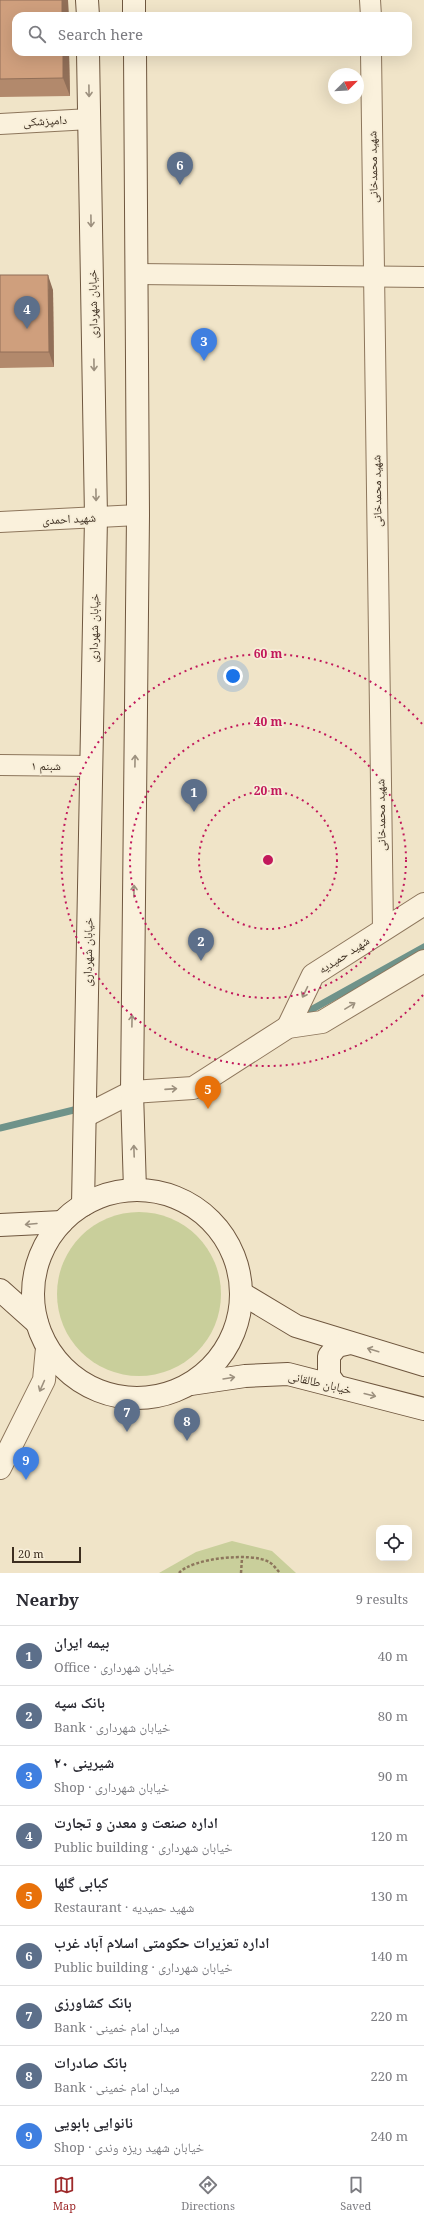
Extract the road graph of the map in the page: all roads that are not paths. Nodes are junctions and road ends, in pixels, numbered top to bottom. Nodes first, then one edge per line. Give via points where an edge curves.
1 (88, 0) edge
2 (134, 0) edge
3 (370, 0) edge
4 (88, 12) edge
5 (134, 12) edge
6 (371, 12) edge
7 (88, 56) edge
8 (135, 56) edge
9 (371, 56) edge
10 (90, 119) junction
11 (0, 124) edge
12 (136, 274) junction
13 (374, 276) junction
14 (424, 277) edge
15 (138, 515) junction
16 (96, 517) junction
17 (0, 522) edge
18 (0, 765) edge
19 (92, 766) junction
20 (424, 904) edge
21 (383, 930) junction
22 (424, 961) edge
23 (288, 1027) junction
24 (132, 1092) junction
25 (85, 1116) junction
26 (135, 1190) junction
27 (83, 1205) junction
28 (62, 1222) junction
29 (0, 1225) edge
30 (0, 1290) edge
31 (241, 1293) junction
32 (37, 1323) junction
33 (350, 1343) junction
34 (47, 1348) junction
35 (424, 1365) edge
36 (190, 1384) junction
37 (336, 1386) junction
38 (424, 1409) edge
39 (0, 1468) edge

1 - 4 main road
2 - 5 main road
3 - 6 street
7 -> 10 main road, خیابان شهرداری
8 - 12 main road
9 - 13 street, شهید محمدخانی
10 - 11 street, دامپزشکی
10 -> 16 main road, خیابان شهرداری
12 - 13 street
12 - 15 main road
13 - 14 street
13 - 21 street, شهید محمدخانی
15 - 16 street, شهید احمدی
24 -> 15 main road
16 - 17 street, شهید احمدی
16 - 19 main road, خیابان شهرداری
18 - 19 street, شبنم ۱
19 - 25 main road, خیابان شهرداری
20 - 21 main road, شهید حمیدیه
21 -> 23 main road, شهید حمیدیه via 313,975
23 -> 22 main road via 322,1022
24 -> 23 main road via 192,1088
24 - 25 main road
26 -> 24 main road
25 - 27 main road, خیابان شهرداری
26 - 27 main road via 108,1194
26 - 31 main road via 162,1193 181,1201 209,1220 226,1241 237,1266
27 - 28 main road
28 -> 29 main road
28 - 32 main road via 46,1244 36,1269 32,1296
30 - 32 main road
31 - 33 main road via 296,1326
31 - 36 main road via 238,1320 227,1346 211,1367
32 - 34 main road
35 -> 33 main road
33 - 37 main road via 337,1346 329,1356 329,1376
34 - 36 main road via 69,1373 86,1386 111,1396 138,1399 165,1395
34 -> 39 main road via 44,1380
36 -> 37 main road, خیابان طالقانی via 245,1376 288,1374
37 -> 38 main road, خیابان طالقانی

